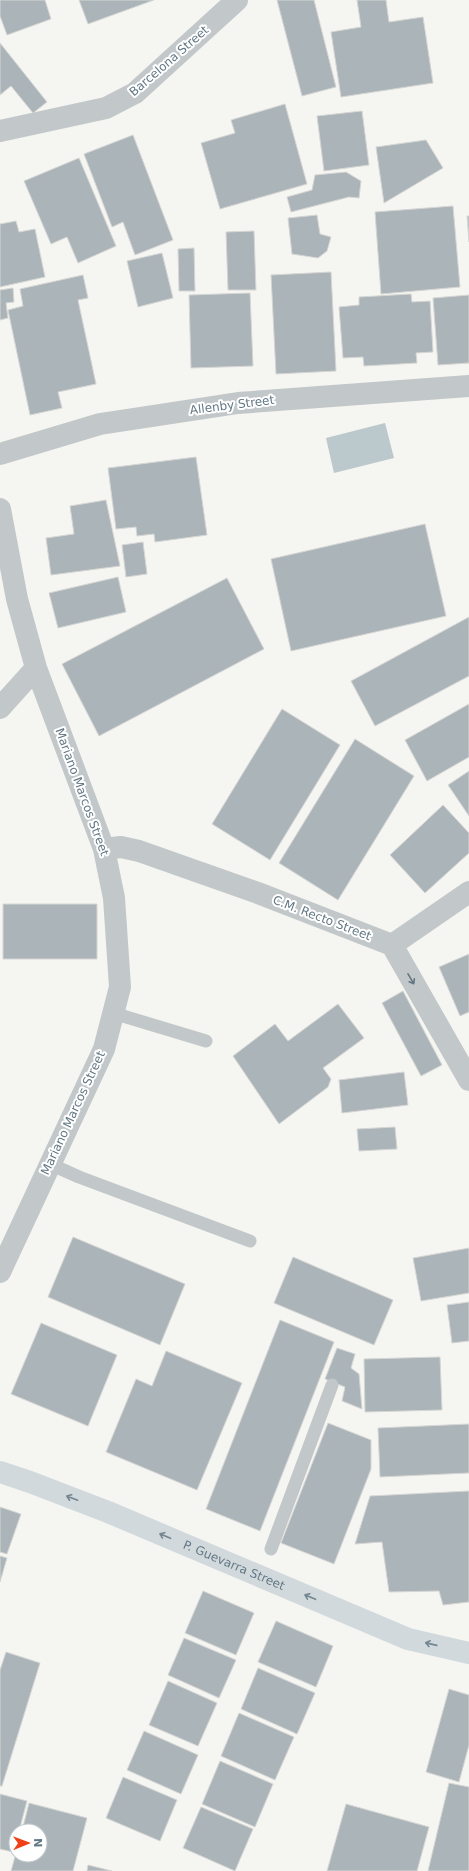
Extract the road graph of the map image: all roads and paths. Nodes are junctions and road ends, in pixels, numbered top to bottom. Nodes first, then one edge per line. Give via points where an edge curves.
1 (237, 0) edge
2 (0, 131) edge
3 (469, 386) edge
4 (0, 454) edge
5 (1, 521) edge
6 (36, 668) junction
7 (0, 708) edge
8 (104, 849) junction
9 (469, 892) edge
10 (392, 945) junction
11 (113, 1012) junction
12 (206, 1041) dead end
13 (469, 1080) edge
14 (50, 1164) junction
15 (250, 1241) dead end
16 (0, 1272) edge
17 (332, 1385) dead end
18 (0, 1472) edge
19 (271, 1549) dead end
20 (469, 1653) edge

1 - 2 street, Barcelona Street via 135,93 106,108
3 - 4 street, Allenby Street via 231,404 100,424
5 - 6 street, Mariano Marcos Street via 17,599
6 - 7 street
6 - 8 street, Mariano Marcos Street
8 - 10 street, C.M. Recto Street via 121,847 139,851 258,893
8 - 11 street, Mariano Marcos Street via 114,898 120,987
9 - 10 street
10 -> 13 street
11 - 12 lane
11 - 14 street, Mariano Marcos Street via 104,1049
14 - 15 lane
14 - 16 street, Mariano Marcos Street
17 - 19 lane
20 -> 18 main road, P. Guevarra Street via 408,1639 108,1512

